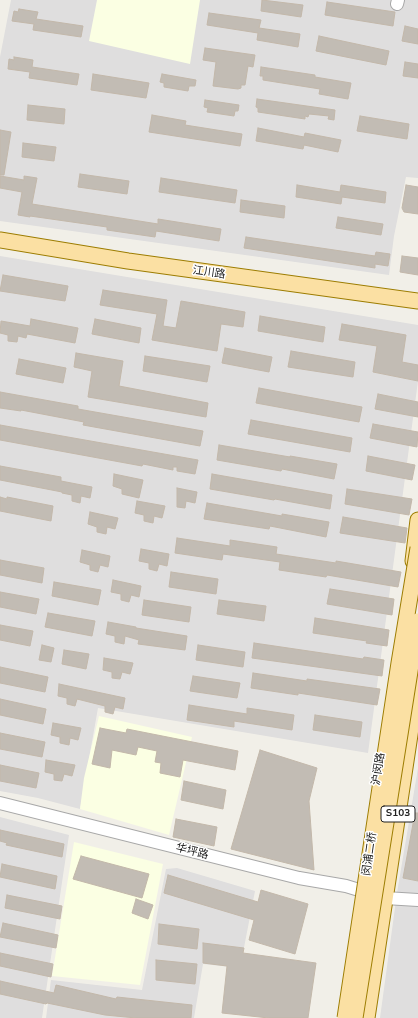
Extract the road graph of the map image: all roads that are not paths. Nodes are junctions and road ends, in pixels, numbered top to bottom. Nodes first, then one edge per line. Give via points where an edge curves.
1 (0, 240) edge
2 (418, 301) edge
3 (418, 520) edge
4 (418, 548) edge
5 (418, 621) edge
6 (418, 682) edge
7 (385, 728) junction
8 (414, 731) edge
9 (0, 803) edge
10 (360, 890) junction
11 (385, 898) junction
12 (418, 900) edge
13 (338, 1018) edge
14 (345, 1018) edge
15 (355, 1018) edge
16 (367, 1018) edge

1 - 2 main road, 江川路 via 128,261
3 - 7 main road, 沪闵路 / S103
4 - 14 main road, 闵浦二桥, bridge
5 - 15 main road, 闵浦二桥, bridge
6 - 8 main road, S103
7 - 8 street
7 - 10 main road, 沪闵路 / S103
8 - 11 main road, S103
9 - 10 street, 华坪路 via 299,878
10 - 11 street, 华坪路
10 - 13 main road, 沪闵路 / S103
11 - 12 street, 华坪路
11 - 16 main road, S103

